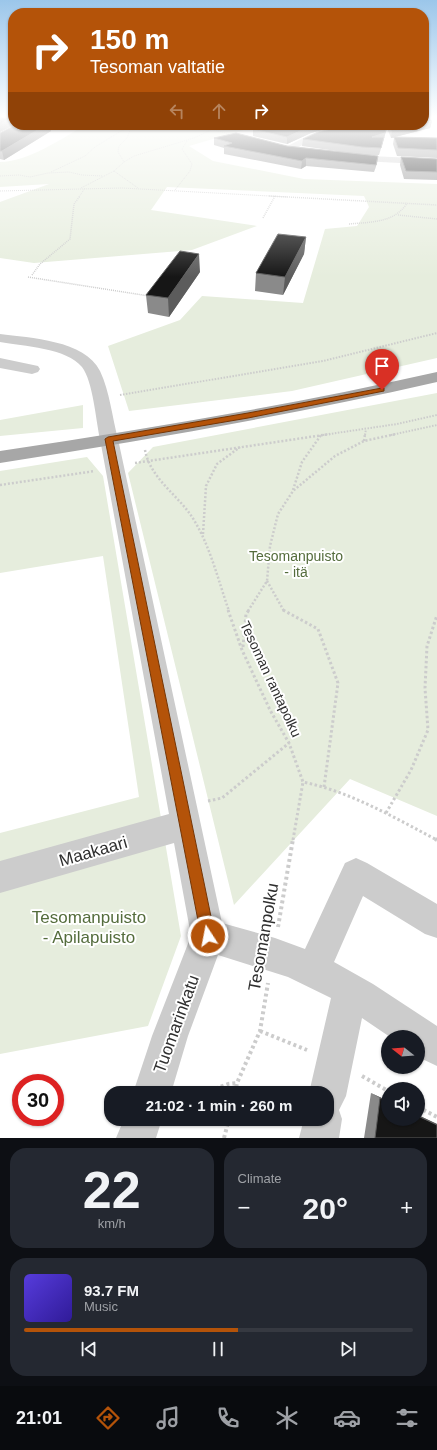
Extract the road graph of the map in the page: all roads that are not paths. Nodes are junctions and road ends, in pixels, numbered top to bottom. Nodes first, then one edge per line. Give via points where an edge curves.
1 (0, 338) edge
2 (0, 362) edge
3 (32, 369) dead end
4 (437, 377) edge
5 (108, 439) junction
6 (0, 457) edge
7 (184, 816) junction
8 (0, 877) edge
9 (437, 922) edge
10 (208, 936) junction
11 (312, 970) junction
12 (351, 990) junction
13 (437, 1048) edge
14 (154, 1086) edge
15 (329, 1086) edge
16 (140, 1126) edge
17 (321, 1126) edge
18 (136, 1138) edge
19 (319, 1138) edge

1 - 5 street via 66,351 87,363 98,393
2 - 3 street
4 - 5 main road via 360,394
5 - 6 main road
5 - 7 street
7 - 8 street, Maakaari
7 - 10 street
9 - 11 street via 356,874
10 - 11 street via 273,955
10 - 14 street, Tuomarinkatu via 170,1036
11 - 12 street
12 - 13 street
12 - 15 street
16 - 18 street
17 - 19 street

